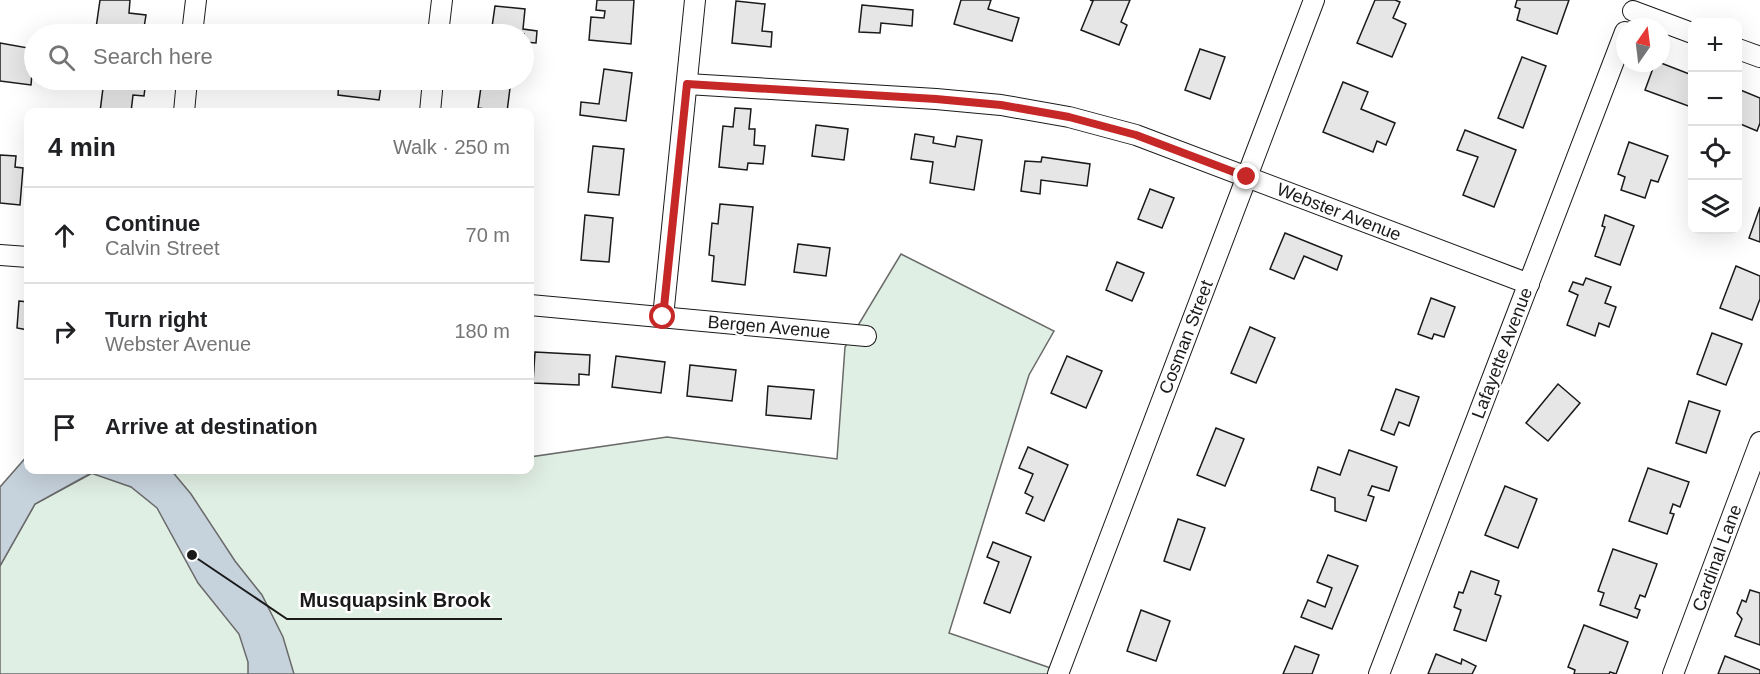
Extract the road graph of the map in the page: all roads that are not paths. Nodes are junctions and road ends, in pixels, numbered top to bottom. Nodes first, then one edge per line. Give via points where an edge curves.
1 (196, 0) edge
2 (442, 0) edge
3 (695, 0) edge
4 (1314, 0) edge
5 (1632, 13) edge
6 (193, 24) edge
7 (439, 24) edge
8 (1688, 32) edge
9 (1742, 51) edge
10 (1616, 56) edge
11 (1760, 57) edge
12 (687, 84) junction
13 (186, 90) edge
14 (432, 90) edge
15 (184, 108) edge
16 (430, 108) edge
17 (1247, 177) junction
18 (0, 255) edge
19 (24, 257) edge
20 (1529, 284) junction
21 (534, 305) edge
22 (663, 317) junction
23 (866, 336) dead end
24 (1760, 442) edge
25 (1058, 674) edge
26 (1380, 674) edge
27 (1673, 674) edge

1 - 6 street
2 - 7 street
3 - 12 street
4 - 17 street, Cosman Street
5 - 8 street
9 - 11 street
10 - 20 street, Lafayette Avenue
12 - 17 street, Webster Avenue via 1001,105 1069,117 1136,135
12 - 22 street
13 - 15 street
14 - 16 street
17 - 20 street, Webster Avenue
17 - 25 street, Cosman Street
18 - 19 street
20 - 26 street, Lafayette Avenue
21 - 22 street, Bergen Avenue
22 - 23 street, Bergen Avenue
24 - 27 street, Cardinal Lane

